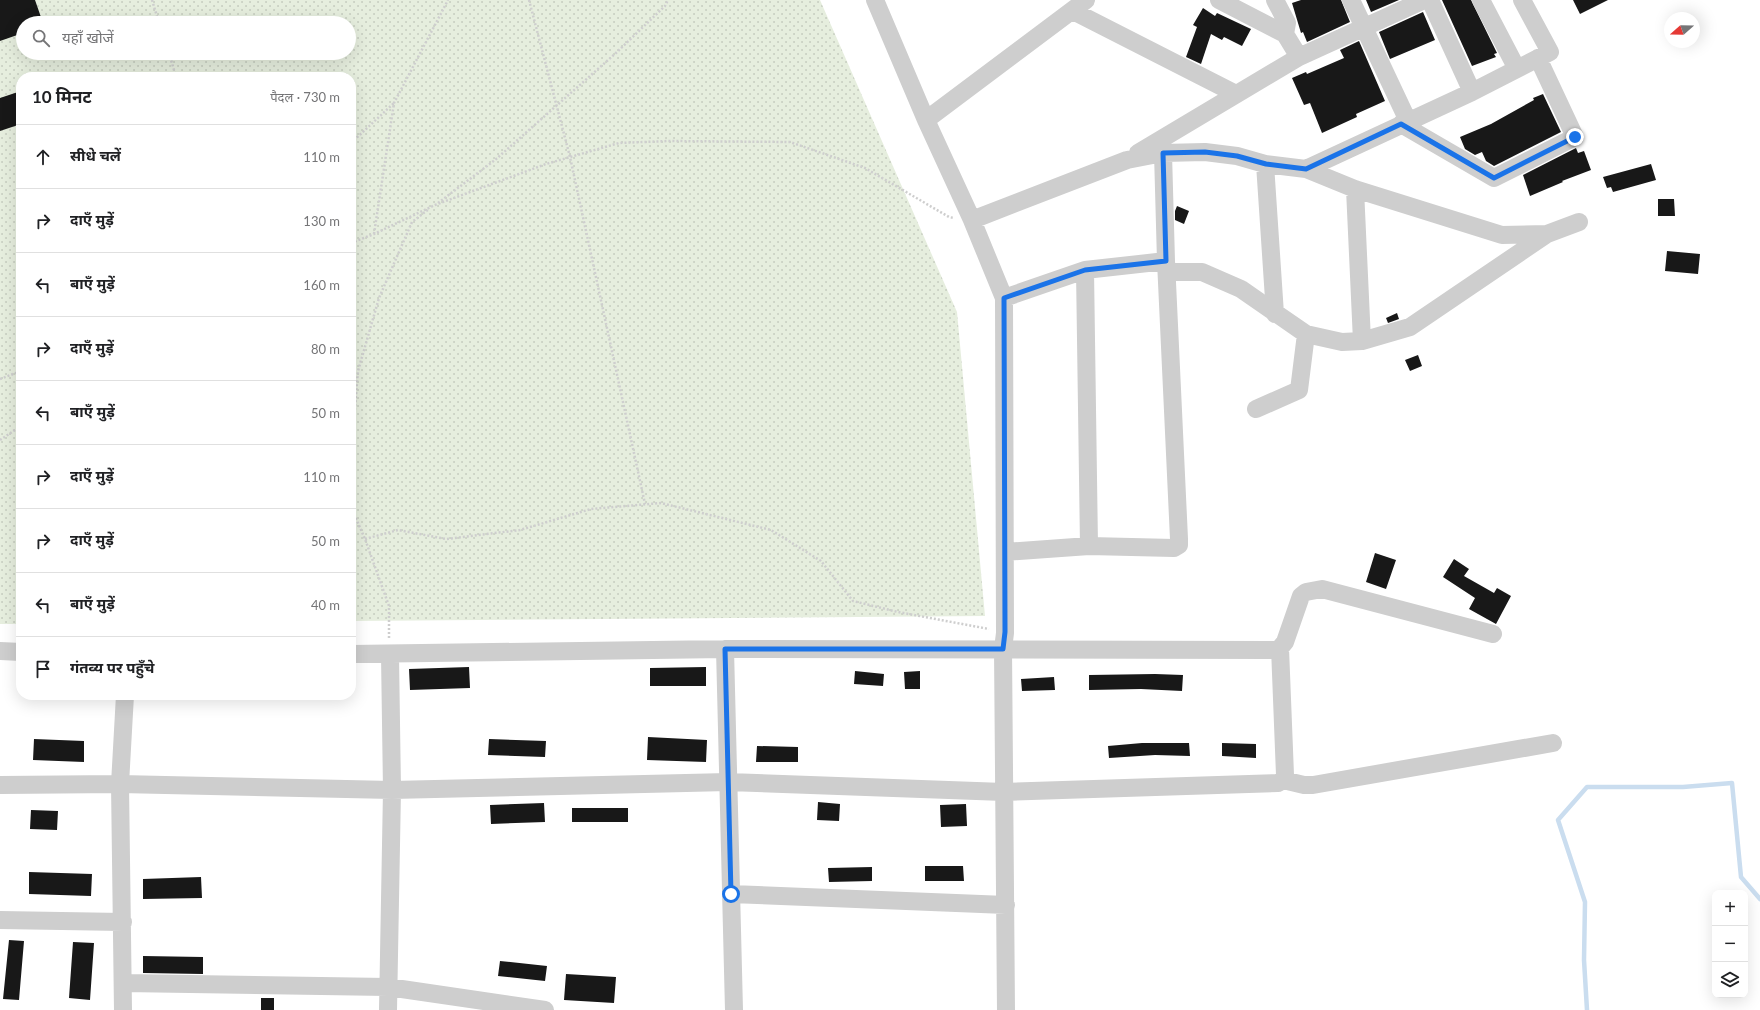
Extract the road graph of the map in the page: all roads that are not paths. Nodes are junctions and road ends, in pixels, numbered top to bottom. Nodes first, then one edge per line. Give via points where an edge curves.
1 (875, 0) edge
2 (1219, 0) edge
3 (1275, 0) edge
4 (1351, 0) edge
5 (1424, 0) edge
6 (1430, 0) edge
7 (1481, 0) edge
8 (1526, 1) edge
9 (1080, 5) edge
10 (1364, 27) junction
11 (1285, 34) junction
12 (1299, 56) junction
13 (1538, 58) junction
14 (1517, 69) junction
15 (1472, 92) junction
16 (1236, 94) junction
17 (926, 120) junction
18 (1405, 122) junction
19 (1163, 153) junction
20 (1127, 160) junction
21 (1266, 164) junction
22 (1306, 169) junction
23 (1355, 189) junction
24 (972, 220) junction
25 (1579, 222) dead end
26 (1547, 234) junction
27 (1166, 266) junction
28 (1085, 270) junction
29 (1004, 298) junction
30 (1275, 314) junction
31 (1306, 334) junction
32 (1362, 341) junction
33 (1256, 409) dead end
34 (1089, 546) junction
35 (1005, 552) junction
36 (1493, 634) dead end
37 (1004, 641) junction
38 (1280, 648) junction
39 (725, 649) junction
40 (0, 651) edge
41 (16, 652) edge
42 (356, 654) edge
43 (390, 655) junction
44 (125, 700) edge
45 (1553, 743) dead end
46 (1283, 780) junction
47 (728, 782) junction
48 (120, 784) junction
49 (0, 785) edge
50 (392, 790) junction
51 (1004, 792) junction
52 (731, 894) junction
53 (1006, 905) junction
54 (0, 920) edge
55 (123, 922) junction
56 (124, 983) junction
57 (388, 987) junction
58 (123, 1010) edge
59 (388, 1010) edge
60 (545, 1010) edge
61 (734, 1010) edge
62 (1006, 1010) edge

1 - 17 street
2 - 11 street
3 - 11 street via 1287,23
4 - 10 street
5 - 10 street
6 - 15 street
7 - 14 street
8 - 13 street via 1550,52
9 - 16 street
9 - 17 street
10 - 12 street
10 - 18 street
11 - 12 street
12 - 16 street
13 - 14 street
13 - 18 street via 1575,137 1494,178
14 - 15 street
15 - 18 street
16 - 20 street
17 - 24 street
18 - 22 street
19 - 20 street
19 - 21 street via 1205,152 1237,156
19 - 27 street
20 - 24 street
21 - 22 street
21 - 30 street
22 - 23 street
23 - 26 street via 1502,235
23 - 32 street
24 - 29 street
25 - 26 street
26 - 32 street via 1410,327
27 - 28 street
27 - 30 street via 1202,272 1241,289
27 - 34 street via 1179,544 1174,548
28 - 29 street
28 - 34 street
29 - 35 street
30 - 31 street
31 - 32 street via 1342,342
31 - 33 street via 1299,390
34 - 35 street
35 - 37 street
36 - 38 street via 1322,589 1306,592 1301,596 1285,642
37 - 38 street via 1274,650
37 - 39 street
37 - 51 street
38 - 46 street via 1285,775
39 - 43 street
39 - 47 street
40 - 41 street
42 - 43 street
43 - 50 street
44 - 48 street
45 - 46 street via 1313,785
46 - 51 street
47 - 50 street
47 - 51 street
47 - 52 street
48 - 49 street
48 - 50 street
48 - 55 street
50 - 57 street
51 - 53 street
52 - 53 street
52 - 61 street
53 - 62 street
54 - 55 street
55 - 56 street
56 - 57 street
56 - 58 street
57 - 59 street
57 - 60 street

